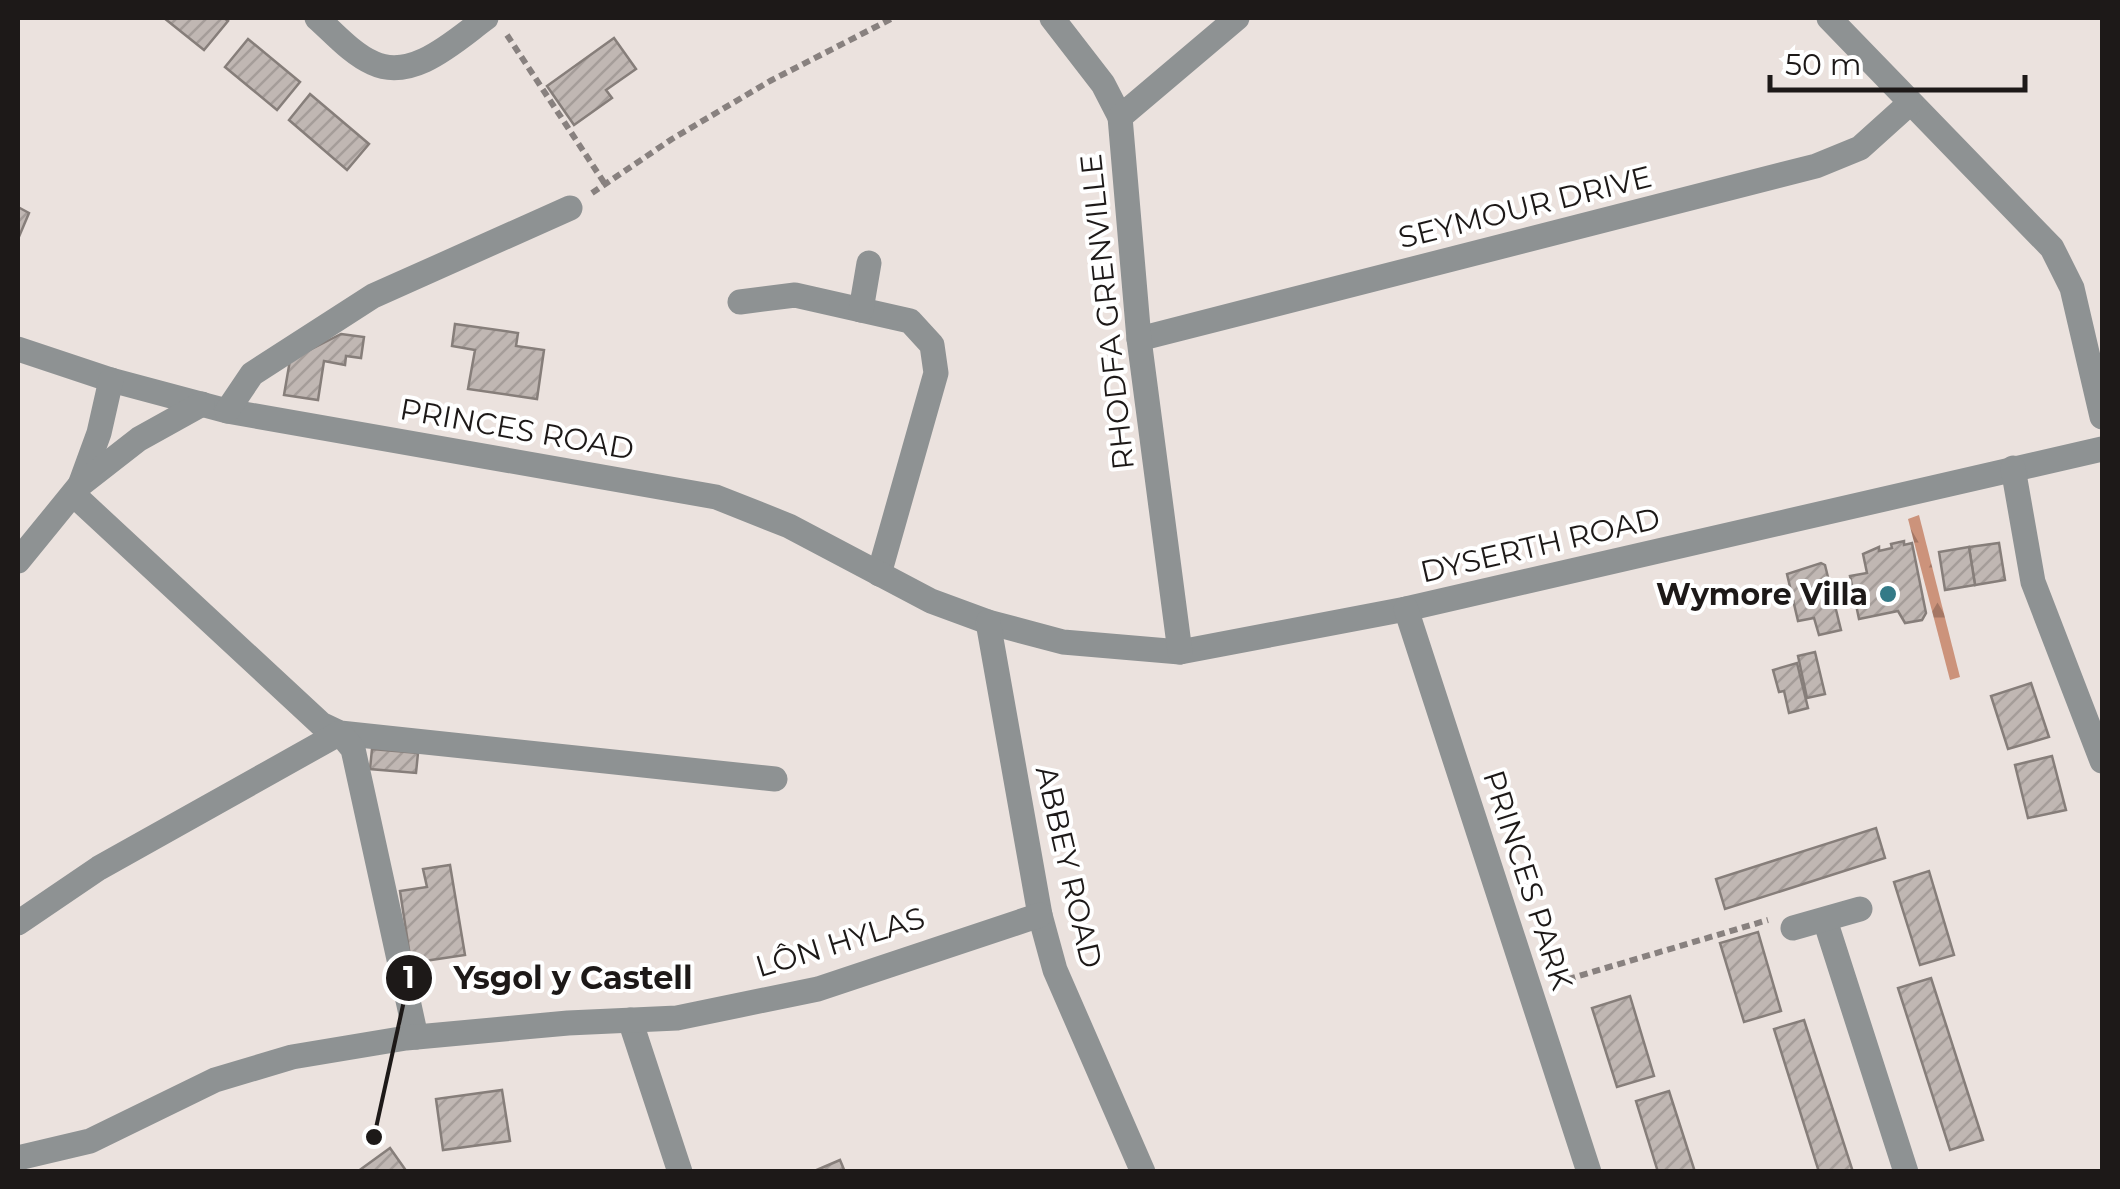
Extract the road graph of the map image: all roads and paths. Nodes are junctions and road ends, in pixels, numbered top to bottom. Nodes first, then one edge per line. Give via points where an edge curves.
1 (317, 18) edge
2 (486, 18) edge
3 (893, 18) edge
4 (1052, 18) edge
5 (1237, 18) edge
6 (1829, 18) edge
7 (506, 34) dead end
8 (1910, 103) junction
9 (1120, 117) junction
10 (605, 184) junction
11 (570, 208) joint
12 (869, 264) dead end
13 (740, 302) dead end
14 (861, 310) junction
15 (1139, 340) junction
16 (18, 349) edge
17 (110, 380) junction
18 (2101, 399) edge
19 (202, 404) junction
20 (227, 411) junction
21 (2102, 449) edge
22 (2013, 468) junction
23 (77, 490) junction
24 (18, 561) edge
25 (879, 574) junction
26 (1406, 609) junction
27 (988, 622) junction
28 (1180, 652) junction
29 (2076, 698) junction
30 (2102, 710) edge
31 (340, 733) junction
32 (2102, 761) edge
33 (774, 778) dead end
34 (1860, 909) dead end
35 (1040, 914) junction
36 (1826, 920) junction
37 (18, 923) edge
38 (1793, 928) joint
39 (1530, 990) junction
40 (630, 1020) junction
41 (416, 1037) junction
42 (18, 1158) edge
43 (680, 1172) edge
44 (1142, 1172) edge
45 (1588, 1172) edge
46 (1906, 1172) edge

1 - 2 street via 374,64 399,67 426,60
3 - 10 path via 770,81
4 - 9 street
5 - 9 street, RHODFA GRENVILLE
6 - 8 street
7 - 10 path
8 - 15 street, SEYMOUR DRIVE via 1860,148 1816,166
8 - 18 street via 2052,248 2072,288
9 - 15 street, RHODFA GRENVILLE
10 - 11 path
11 - 20 street via 372,296 252,374
12 - 14 street
13 - 14 street via 795,295
14 - 25 street via 910,322 932,346 936,373
15 - 28 street, RHODFA GRENVILLE
16 - 17 street, PRINCES ROAD
17 - 19 street, PRINCES ROAD
17 - 23 street
19 - 20 street, PRINCES ROAD
19 - 23 street via 140,439
20 - 25 street, PRINCES ROAD via 716,497 790,526
21 - 22 street, DYSERTH ROAD
22 - 26 street, DYSERTH ROAD
22 - 29 street via 2033,582
23 - 24 street
23 - 31 street via 321,724
25 - 27 street, PRINCES ROAD
26 - 28 street, DYSERTH ROAD
26 - 39 street, PRINCES PARK
27 - 28 street, DYSERTH ROAD via 1064,642
27 - 35 street, ABBEY ROAD
29 - 30 street
29 - 32 street
31 - 33 street
31 - 37 street via 99,868
31 - 41 street via 353,749
34 - 36 street
35 - 40 street, LÔN HYLAS via 818,989 677,1018
35 - 44 street, ABBEY ROAD via 1055,970
36 - 38 street
36 - 46 street
38 - 39 path via 1766,919
39 - 45 street, PRINCES PARK
40 - 41 street, LÔN HYLAS
40 - 43 street
41 - 42 street, LÔN HYLAS via 292,1057 215,1080 90,1141

